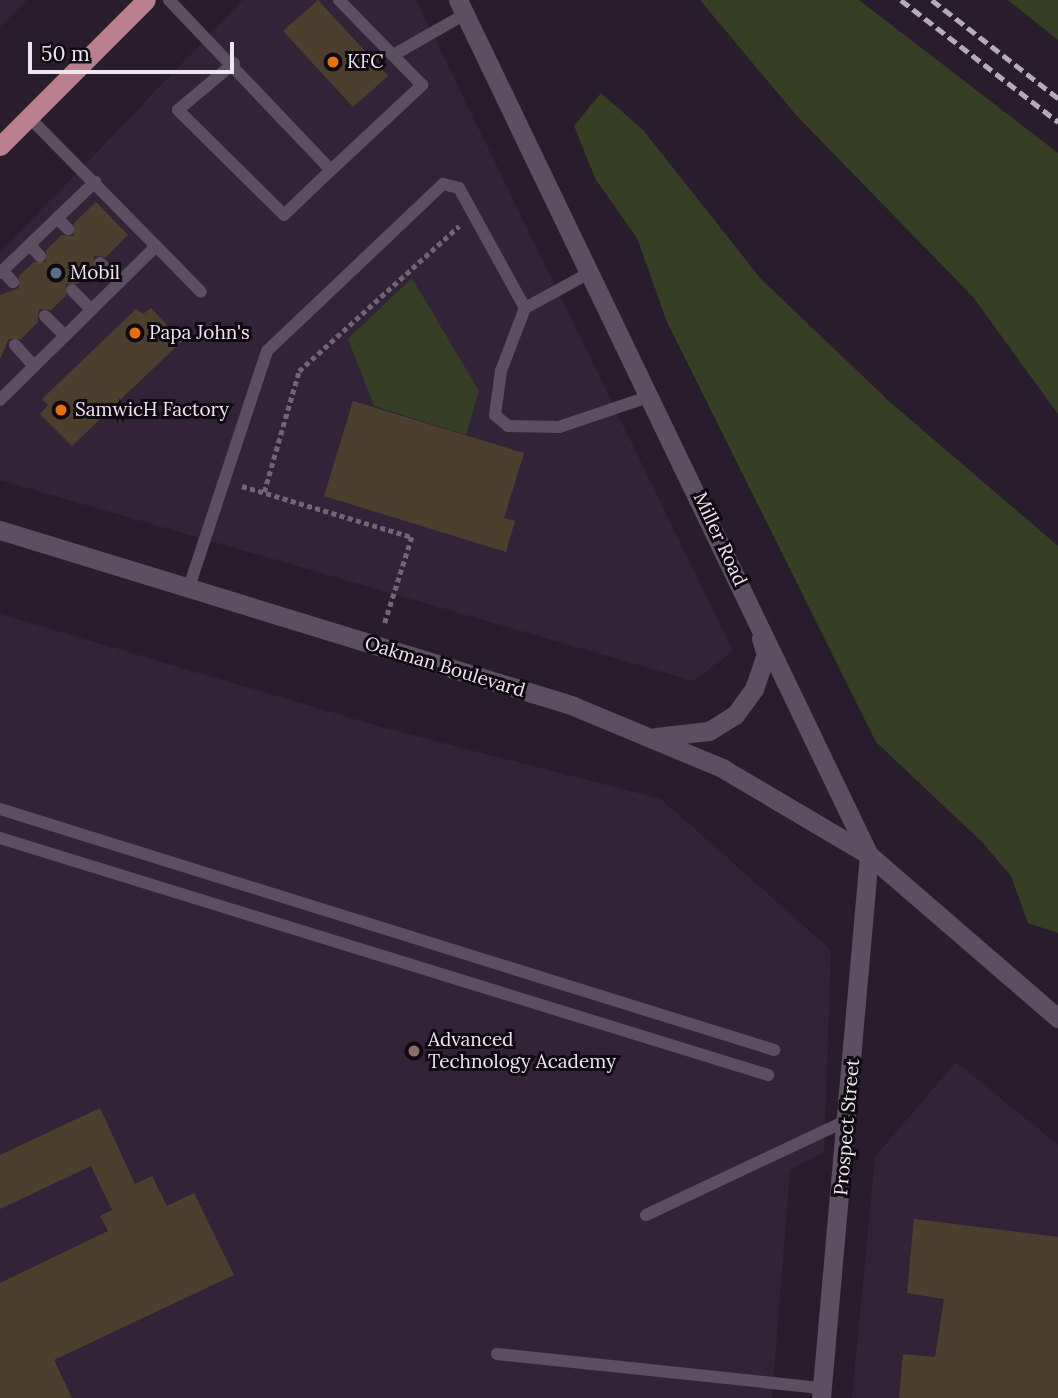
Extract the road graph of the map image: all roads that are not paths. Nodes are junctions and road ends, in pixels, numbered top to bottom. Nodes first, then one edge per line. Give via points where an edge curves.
1 (146, 0) edge
2 (169, 0) edge
3 (339, 0) edge
4 (461, 7) edge
5 (395, 54) junction
6 (234, 63) junction
7 (29, 117) junction
8 (0, 146) edge
9 (331, 170) junction
10 (95, 181) junction
11 (57, 218) junction
12 (68, 229) dead end
13 (30, 245) junction
14 (156, 246) junction
15 (40, 256) dead end
16 (100, 263) dead end
17 (1, 272) edge
18 (591, 272) junction
19 (13, 282) dead end
20 (119, 282) junction
21 (72, 290) dead end
22 (201, 292) dead end
23 (525, 308) junction
24 (91, 310) junction
25 (45, 316) dead end
26 (65, 336) junction
27 (15, 345) dead end
28 (34, 366) junction
29 (3, 393) edge
30 (651, 396) junction
31 (0, 530) edge
32 (189, 587) junction
33 (753, 610) junction
34 (648, 737) junction
35 (0, 809) edge
36 (0, 838) edge
37 (869, 855) junction
38 (1058, 1018) edge
39 (774, 1050) dead end
40 (768, 1075) dead end
41 (849, 1120) junction
42 (646, 1215) dead end
43 (497, 1354) dead end
44 (822, 1393) edge

1 - 7 main road
2 - 6 lane
3 - 5 lane
4 - 5 lane
4 - 18 main road, Miller Road
5 - 9 lane via 422,85
6 - 9 lane
6 - 9 lane via 178,110 284,215
7 - 8 main road
7 - 10 lane
10 - 11 lane
10 - 14 lane
11 - 12 lane
11 - 13 lane
13 - 15 lane
13 - 17 lane
14 - 20 lane
14 - 22 lane
16 - 20 lane
17 - 19 lane
18 - 23 lane
18 - 30 main road, Miller Road
20 - 24 lane
21 - 24 lane
23 - 30 lane via 500,382 495,415 508,426 559,427
23 - 32 lane via 459,188 443,184 267,351
24 - 26 lane
25 - 26 lane
26 - 28 lane
27 - 28 lane
28 - 29 lane
30 - 33 main road, Miller Road
31 - 32 main road, Oakman Boulevard
32 - 34 main road, Oakman Boulevard via 571,705
33 - 34 main road via 766,655 754,690 735,715 709,731
33 - 37 main road, Miller Road
34 - 37 main road, Oakman Boulevard via 722,768
35 - 39 lane
36 - 40 lane
37 - 38 main road, Miller Road
37 - 41 main road, Prospect Street
41 - 42 lane
41 - 44 main road, Prospect Street
43 - 44 lane

